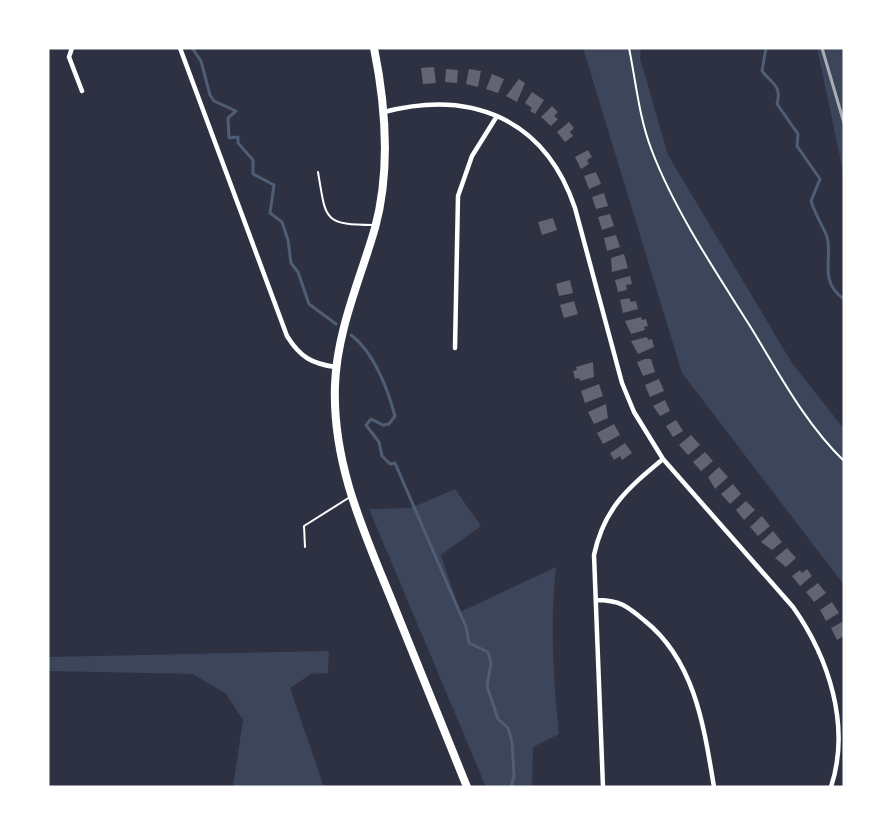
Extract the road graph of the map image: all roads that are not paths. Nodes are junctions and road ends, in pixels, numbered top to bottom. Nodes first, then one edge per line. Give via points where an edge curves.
1 (72, 48) edge
2 (180, 48) edge
3 (374, 48) edge
4 (628, 48) edge
5 (82, 91) dead end
6 (384, 112) junction
7 (497, 116) junction
8 (318, 172) dead end
9 (376, 225) junction
10 (455, 348) dead end
11 (336, 367) junction
12 (663, 459) junction
13 (844, 461) edge
14 (351, 497) junction
15 (305, 547) dead end
16 (596, 600) junction
17 (467, 787) edge
18 (603, 787) edge
19 (714, 787) edge
20 (831, 787) edge

1 - 5 street via 69,57
2 - 11 street via 287,336 308,360
3 - 6 highway
4 - 13 lane via 646,135 662,173 789,393
6 - 7 street via 442,103
6 - 9 highway via 384,168
7 - 10 street via 472,156 458,196
7 - 12 street via 524,131 540,146 568,188 622,383 634,412
8 - 9 lane via 323,202 331,219 341,224
9 - 11 highway via 350,302
11 - 14 highway via 337,439
12 - 16 street via 628,487 599,532 594,555
12 - 20 street via 793,607 815,643 832,686 836,709 837,757
14 - 15 lane via 304,526
14 - 17 highway
16 - 18 street
16 - 19 street via 617,600 654,628 669,645 693,690

